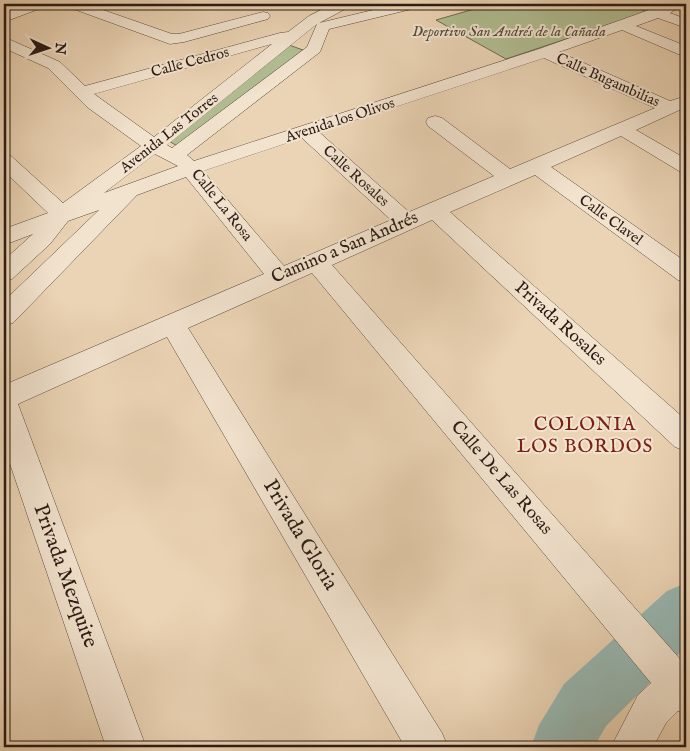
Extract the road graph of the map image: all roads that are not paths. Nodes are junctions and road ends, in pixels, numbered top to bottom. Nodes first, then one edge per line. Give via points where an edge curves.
1 (39, 4) edge
2 (73, 4) edge
3 (344, 4) edge
4 (415, 4) edge
5 (677, 4) edge
6 (241, 7) dead end
7 (658, 13) junction
8 (263, 16) junction
9 (4, 18) edge
10 (686, 24) edge
11 (622, 25) junction
12 (299, 32) junction
13 (4, 42) edge
14 (684, 51) dead end
15 (545, 52) junction
16 (81, 92) junction
17 (678, 105) edge
18 (435, 122) dead end
19 (622, 129) junction
20 (306, 131) junction
21 (154, 146) junction
22 (4, 160) edge
23 (183, 162) junction
24 (536, 166) junction
25 (686, 167) edge
26 (509, 178) junction
27 (132, 190) junction
28 (434, 210) junction
29 (62, 214) junction
30 (406, 222) junction
31 (4, 238) edge
32 (316, 262) junction
33 (4, 273) edge
34 (686, 274) edge
35 (280, 276) junction
36 (4, 316) edge
37 (172, 323) junction
38 (4, 397) edge
39 (4, 405) edge
40 (686, 438) edge
41 (678, 681) edge
42 (126, 747) edge
43 (428, 747) edge
44 (631, 747) edge

1 - 9 street
2 - 8 street via 170,39
3 - 12 street, Avenida Las Torres
4 - 23 street, Avenida Las Torres via 323,26 314,49
5 - 7 street, Avenida los Olivos
6 - 8 street
7 - 10 street
7 - 11 street, Avenida los Olivos
8 - 12 street
11 - 14 street
11 - 15 street, Avenida los Olivos
12 - 16 street, Calle Cedros
12 - 21 street, Avenida Las Torres
13 - 16 street, Calle La Rosa via 54,65
15 - 17 street, Calle Bugambilias
15 - 20 street, Avenida los Olivos
16 - 21 street, Calle La Rosa
17 - 19 street, Camino a San Andrés
18 - 26 street
19 - 24 street, Camino a San Andrés
19 - 25 street
20 - 23 street, Avenida los Olivos
20 - 30 street, Calle Rosales
21 - 23 street, Calle La Rosa
21 - 29 street, Avenida Las Torres
22 - 29 street
23 - 27 street, Avenida los Olivos
23 - 35 street, Calle La Rosa
24 - 26 street, Camino a San Andrés
24 - 34 street, Calle Clavel
26 - 28 street, Camino a San Andrés
27 - 29 street, Avenida los Olivos
27 - 36 street, Avenida Las Torres
28 - 30 street, Camino a San Andrés
28 - 40 street, Privada Rosales
29 - 31 street, Avenida los Olivos
29 - 33 street, Avenida Las Torres via 42,238
30 - 32 street, Camino a San Andrés
32 - 35 street, Camino a San Andrés
32 - 41 street, Calle De Las Rosas
35 - 37 street, Camino a San Andrés
37 - 38 street, Camino a San Andrés
37 - 43 street, Privada Gloria
39 - 42 street, Privada Mezquite
41 - 44 street via 652,709

